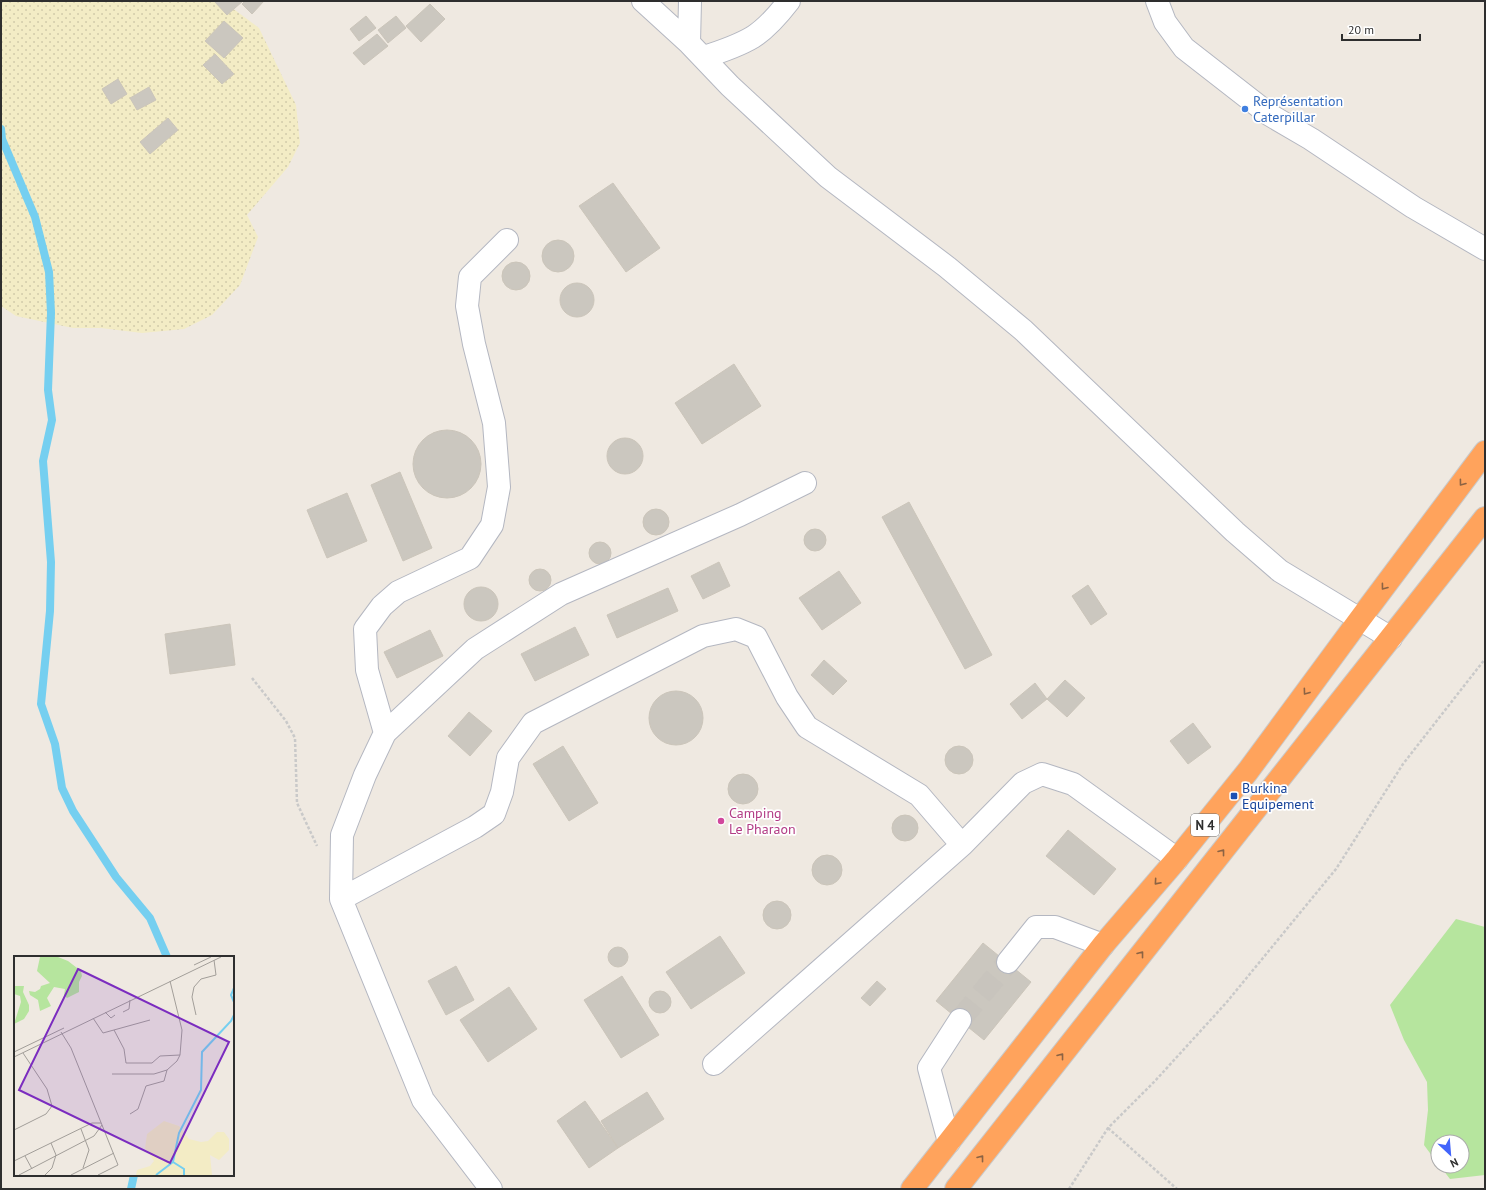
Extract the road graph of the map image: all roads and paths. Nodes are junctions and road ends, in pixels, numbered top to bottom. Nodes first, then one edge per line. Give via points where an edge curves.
1 (643, 1) edge
2 (690, 1) edge
3 (789, 1) edge
4 (1157, 1) edge
5 (696, 50) junction
6 (507, 240) dead end
7 (1485, 249) edge
8 (1485, 452) edge
9 (805, 483) dead end
10 (1485, 518) edge
11 (1360, 619) junction
12 (1391, 638) junction
13 (1485, 659) edge
14 (252, 678) dead end
15 (385, 733) junction
16 (962, 845) junction
17 (319, 851) dead end
18 (1177, 859) junction
19 (341, 899) junction
20 (1103, 945) junction
21 (1008, 962) tunnel mouth
22 (960, 1020) tunnel mouth
23 (714, 1064) dead end
24 (1108, 1128) junction
25 (949, 1142) junction
26 (491, 1189) edge
27 (912, 1189) edge
28 (956, 1189) edge
29 (1069, 1189) edge
30 (1177, 1189) edge

1 - 5 street
2 - 5 street
3 - 5 street via 777,16 754,36 723,51
4 - 7 street via 1165,22 1184,48 1258,106 1413,207
5 - 11 street via 730,86 828,177 946,267 1023,330 1235,532 1280,571
6 - 15 street via 470,277 467,306 494,423 499,487 492,525 470,558 398,592 382,606 365,628 367,670
8 -> 11 highway, N 4
9 - 15 street via 740,516 561,594 475,649
10 - 12 highway, N 4
11 - 12 street
11 -> 18 highway, N 4 via 1248,771
28 -> 12 highway, N 4
13 - 24 path via 1403,764 1336,869 1226,1003 1156,1081
14 - 17 path via 286,720 295,738 297,803
15 - 19 street via 365,775 342,835
16 - 18 street via 1023,784 1042,774 1073,784
16 - 19 street via 919,795 807,727 787,697 756,637 736,629 703,636 533,723 508,758 502,792 494,814
16 - 23 street
18 -> 20 highway, N 4
19 - 26 street via 423,1100
20 - 21 street via 1055,926 1036,927
20 - 25 highway, N 4
22 - 25 street via 929,1068
24 - 29 path
24 - 30 path
25 - 27 highway, N 4

